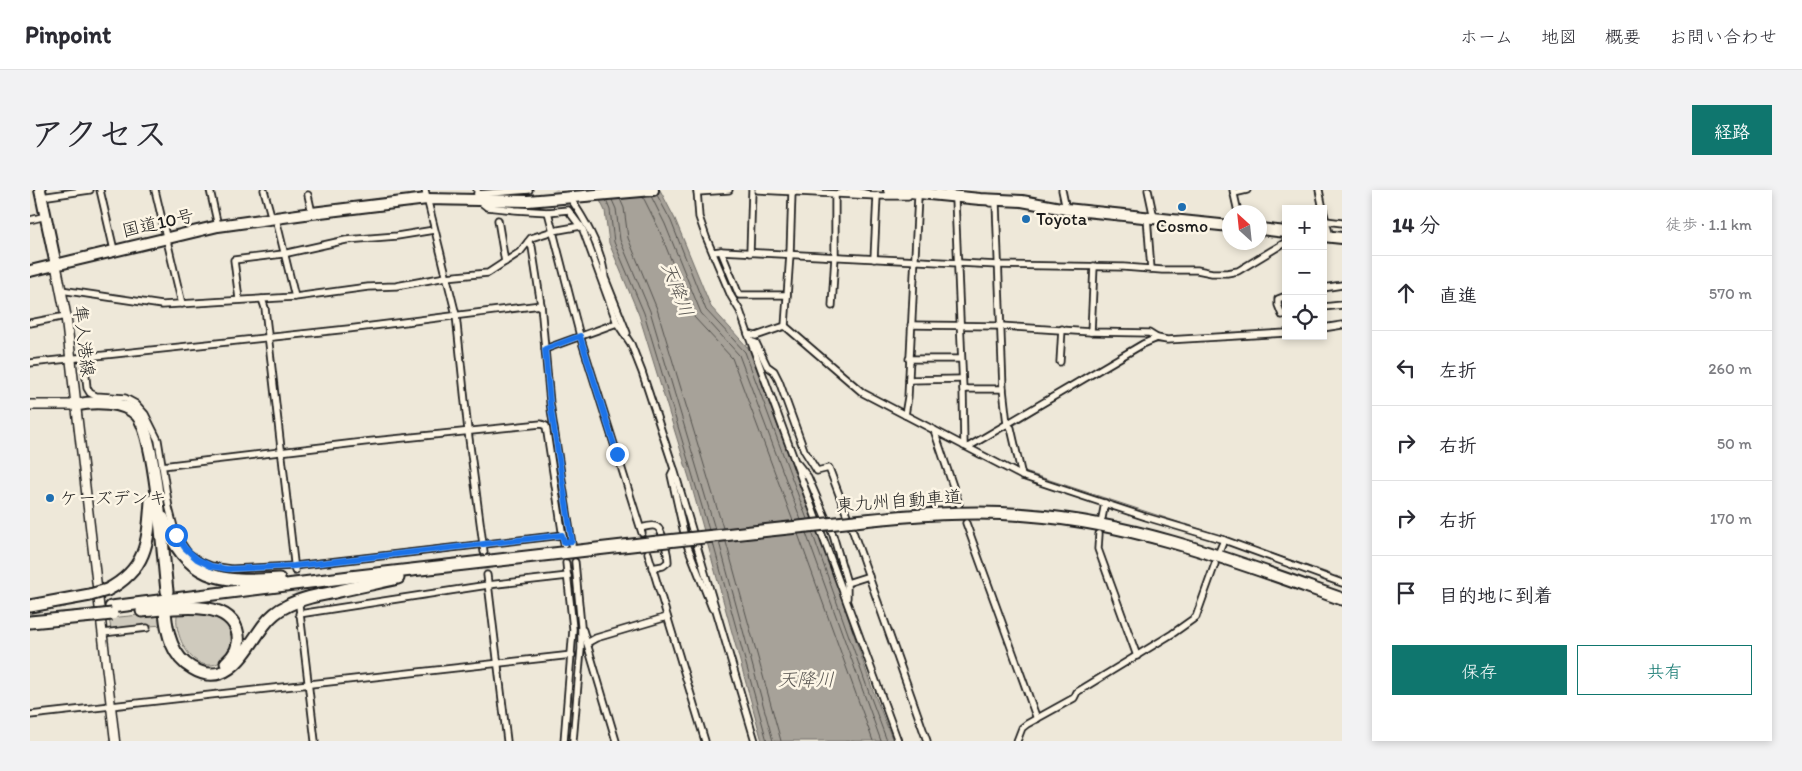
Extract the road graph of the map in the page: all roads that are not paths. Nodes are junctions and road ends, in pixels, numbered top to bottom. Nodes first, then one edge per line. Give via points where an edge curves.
1 (90, 190) edge
2 (100, 190) edge
3 (156, 190) edge
4 (210, 190) edge
5 (264, 190) edge
6 (529, 190) edge
7 (653, 190) edge
8 (729, 190) edge
9 (752, 190) edge
10 (758, 190) edge
11 (855, 190) edge
12 (890, 190) edge
13 (1062, 190) edge
14 (1148, 190) edge
15 (1246, 190) edge
16 (1319, 190) edge
17 (697, 191) edge
18 (792, 192) junction
19 (1233, 192) edge
20 (40, 194) edge
21 (308, 195) dead end
22 (426, 195) edge
23 (477, 195) edge
24 (572, 195) edge
25 (835, 195) junction
26 (979, 195) edge
27 (877, 196) junction
28 (918, 196) junction
29 (955, 200) junction
30 (1236, 205) edge
31 (1322, 205) edge
32 (1066, 209) junction
33 (548, 212) junction
34 (312, 213) junction
35 (46, 216) junction
36 (1151, 218) junction
37 (274, 219) junction
38 (30, 220) edge
39 (498, 220) dead end
40 (1327, 221) edge
41 (1342, 222) edge
42 (1222, 225) edge
43 (218, 226) junction
44 (581, 226) junction
45 (588, 228) junction
46 (434, 230) junction
47 (1267, 230) edge
48 (553, 231) junction
49 (1282, 232) edge
50 (1327, 236) edge
51 (166, 237) junction
52 (1342, 238) edge
53 (528, 242) junction
54 (588, 244) junction
55 (1282, 244) edge
56 (114, 250) junction
57 (721, 251) junction
58 (713, 252) junction
59 (750, 253) junction
60 (283, 254) junction
61 (790, 254) junction
62 (835, 256) junction
63 (874, 259) junction
64 (915, 261) junction
65 (506, 262) junction
66 (958, 263) junction
67 (56, 265) junction
68 (998, 265) junction
69 (1094, 266) junction
70 (1151, 269) junction
71 (30, 271) edge
72 (446, 278) junction
73 (1342, 285) edge
74 (1327, 287) edge
75 (61, 290) junction
76 (787, 296) junction
77 (294, 297) junction
78 (1282, 298) edge
79 (239, 299) junction
80 (262, 299) junction
81 (182, 304) junction
82 (541, 305) junction
83 (1342, 305) edge
84 (832, 306) dead end
85 (1327, 307) edge
86 (456, 315) junction
87 (1282, 315) edge
88 (66, 316) junction
89 (617, 322) junction
90 (30, 323) edge
91 (911, 325) junction
92 (1342, 325) edge
93 (786, 326) junction
94 (960, 326) junction
95 (1000, 326) junction
96 (1327, 327) edge
97 (1062, 329) junction
98 (1091, 332) junction
99 (1282, 332) edge
100 (748, 334) junction
101 (580, 336) junction
102 (267, 337) junction
103 (1157, 338) junction
104 (751, 341) junction
105 (631, 344) junction
106 (545, 349) junction
107 (84, 357) junction
108 (71, 358) junction
109 (909, 359) junction
110 (961, 359) junction
111 (30, 362) edge
112 (1060, 362) dead end
113 (962, 379) junction
114 (908, 380) junction
115 (963, 389) junction
116 (1003, 390) junction
117 (30, 405) edge
118 (76, 405) junction
119 (905, 415) junction
120 (1007, 424) junction
121 (934, 430) junction
122 (468, 431) junction
123 (966, 446) junction
124 (281, 453) junction
125 (794, 460) junction
126 (162, 466) junction
127 (1022, 476) junction
128 (154, 501) junction
129 (1105, 503) junction
130 (959, 504) dead end
131 (1102, 518) dead end
132 (966, 524) dead end
133 (1099, 534) dead end
134 (1224, 540) junction
135 (564, 541) junction
136 (484, 549) junction
137 (1219, 552) dead end
138 (648, 553) dead end
139 (506, 560) junction
140 (575, 562) dead end
141 (566, 563) dead end
142 (1215, 564) dead end
143 (449, 567) junction
144 (295, 568) junction
145 (652, 568) junction
146 (487, 575) tunnel mouth
147 (568, 576) junction
148 (869, 576) junction
149 (350, 577) junction
150 (847, 583) junction
151 (1342, 583) edge
152 (488, 585) junction
153 (1342, 599) edge
154 (846, 602) junction
155 (166, 603) junction
156 (299, 605) tunnel mouth
157 (30, 606) edge
158 (112, 611) junction
159 (142, 611) junction
160 (93, 613) junction
161 (300, 614) junction
162 (30, 616) edge
163 (667, 617) junction
164 (30, 622) edge
165 (581, 626) junction
166 (148, 628) dead end
167 (103, 633) junction
168 (587, 643) junction
169 (572, 654) junction
170 (1137, 656) junction
171 (498, 663) junction
172 (308, 685) junction
173 (111, 706) junction
174 (30, 716) edge
175 (1037, 719) junction
176 (115, 741) edge
177 (315, 741) edge
178 (507, 741) edge
179 (564, 741) edge
180 (572, 741) edge
181 (616, 741) edge
182 (705, 741) edge
183 (754, 741) edge
184 (898, 741) edge
185 (927, 741) edge
186 (1017, 741) edge

1 - 20 street
2 - 56 street
3 - 51 street
4 - 43 street
5 - 37 street
6 - 23 street
7 - 24 highway, 国道10号
8 - 17 street
9 - 59 street
10 - 18 street
11 - 25 street
11 - 27 street
12 - 26 highway
13 - 32 street
14 - 36 street
15 - 19 street
16 - 31 street
17 - 58 street via 699,217
18 - 25 street
18 - 61 street
19 - 30 street
20 - 35 highway
21 - 34 street
22 - 23 highway, 国道10号
22 - 34 highway, 国道10号
22 - 46 street
23 - 24 highway, 国道10号 via 528,201
23 - 33 street via 486,207
24 - 45 street
25 - 27 street
25 - 62 street
26 - 32 highway
27 - 28 street
27 - 63 street
28 - 29 street
28 - 64 street
29 - 66 street
29 - 68 street via 996,203
32 - 36 highway
33 - 44 street via 568,210
33 - 48 street
34 - 37 highway, 国道10号
35 - 38 street
35 - 67 highway
36 - 42 highway
36 - 70 street
37 - 43 highway, 国道10号
37 - 60 street
39 - 65 street
40 - 41 street
43 - 51 highway, 国道10号
44 - 48 street
44 - 54 street
45 - 54 street
45 - 105 street
46 - 60 street via 346,240
46 - 72 street
47 - 49 highway
48 - 53 street
48 - 101 street
50 - 52 highway
51 - 56 highway, 国道10号
51 - 81 street
53 - 65 street
53 - 82 street via 532,247
54 - 89 street
55 - 70 street via 1238,271 1212,273
56 - 67 highway, 国道10号
57 - 58 street
57 - 59 street
57 - 76 street via 739,294
58 - 100 street
59 - 61 street
60 - 77 street
60 - 79 street via 234,260
61 - 62 street
61 - 76 street
62 - 63 street
62 - 84 street
63 - 64 street
64 - 66 street
64 - 91 street
65 - 72 street via 488,273
66 - 68 street
66 - 94 street
67 - 71 highway, 国道10号
67 - 75 main road, 隼人港線
68 - 69 street
68 - 95 street
69 - 70 street
69 - 98 street
72 - 77 street
72 - 86 street
73 - 74 street
75 - 81 street via 157,304
75 - 88 main road, 隼人港線
76 - 93 street
77 - 80 street
78 - 87 street via 1278,299 1278,305
79 - 80 street
79 - 81 street
80 - 102 street
82 - 86 street
82 - 106 street
83 - 85 street
86 - 102 street
86 - 122 street
88 - 90 street
88 - 108 main road, 隼人港線
89 - 101 street
89 - 105 street
91 - 94 street
91 - 109 street
92 - 96 street
93 - 100 street via 756,336
93 - 119 street via 863,393
94 - 95 street
94 - 110 street
95 - 97 street
95 - 116 street
97 - 98 street
97 - 112 street
98 - 103 street via 1149,333
99 - 103 street
100 - 104 street
101 - 106 street
101 - 145 street via 641,531 657,527 665,544 668,562
102 - 107 street
102 - 124 street
103 - 120 street
104 - 125 street
104 - 148 street via 756,343 767,366 774,371 804,450 817,471 829,468
105 - 183 street via 674,469
106 - 135 street via 550,403 572,542
107 - 108 street
107 - 126 street via 90,393 125,398 142,410 157,437
108 - 111 street
108 - 118 main road, 隼人港線
109 - 110 street
109 - 114 street
110 - 113 street
113 - 114 street
113 - 115 street
114 - 119 street
115 - 116 street
115 - 123 street
116 - 120 street
117 - 118 main road
118 - 128 highway via 124,406 139,417 154,473
118 - 167 street
119 - 121 street
120 - 123 street
120 - 127 street via 1011,428
121 - 123 street
121 - 130 street
122 - 124 street
122 - 135 street via 546,426
122 - 136 street
123 - 127 street
124 - 126 street
124 - 144 street
125 - 150 street via 808,477 825,511
125 - 154 street
126 - 144 street via 174,530 192,556 222,569
127 - 129 street
128 - 149 highway via 175,546 190,563 206,573 246,580
128 - 155 highway
128 - 157 highway, bridge via 144,554 120,582 90,595
129 - 131 street
129 - 134 street
132 - 175 street
133 - 170 street via 1098,549
134 - 137 street
134 - 151 street
135 - 136 street
136 - 144 street
138 - 145 street
139 - 143 highway, 東九州自動車道
139 - 153 highway, 東九州自動車道, bridge via 854,521 937,514 1028,515 1060,518 1154,537
139 - 155 highway via 405,577 296,602 270,618 237,662 222,673 196,671 178,656 170,640
140 - 165 street
141 - 147 street
142 - 170 street via 1196,617
143 - 149 highway, 東九州自動車道
143 - 155 highway, 東九州自動車道
145 - 163 street
146 - 152 street
147 - 152 street
147 - 169 street
148 - 150 street
148 - 185 street
149 - 155 highway, 東九州自動車道
150 - 154 street
152 - 161 street
152 - 171 street
154 - 184 street
155 - 158 highway
155 - 159 highway
155 - 159 highway via 174,633 178,643 192,662 212,668 233,657 238,635 233,622 223,614 199,607
156 - 161 street
158 - 159 highway
158 - 160 highway
160 - 162 highway
160 - 164 highway
161 - 172 street
163 - 168 street
163 - 182 street
165 - 168 street
165 - 180 street
166 - 167 street
167 - 173 street
168 - 181 street
169 - 171 street
169 - 179 street
170 - 175 street
171 - 172 street
171 - 178 street
172 - 173 street
172 - 177 street
173 - 174 street
173 - 176 street
175 - 186 street via 1022,728

